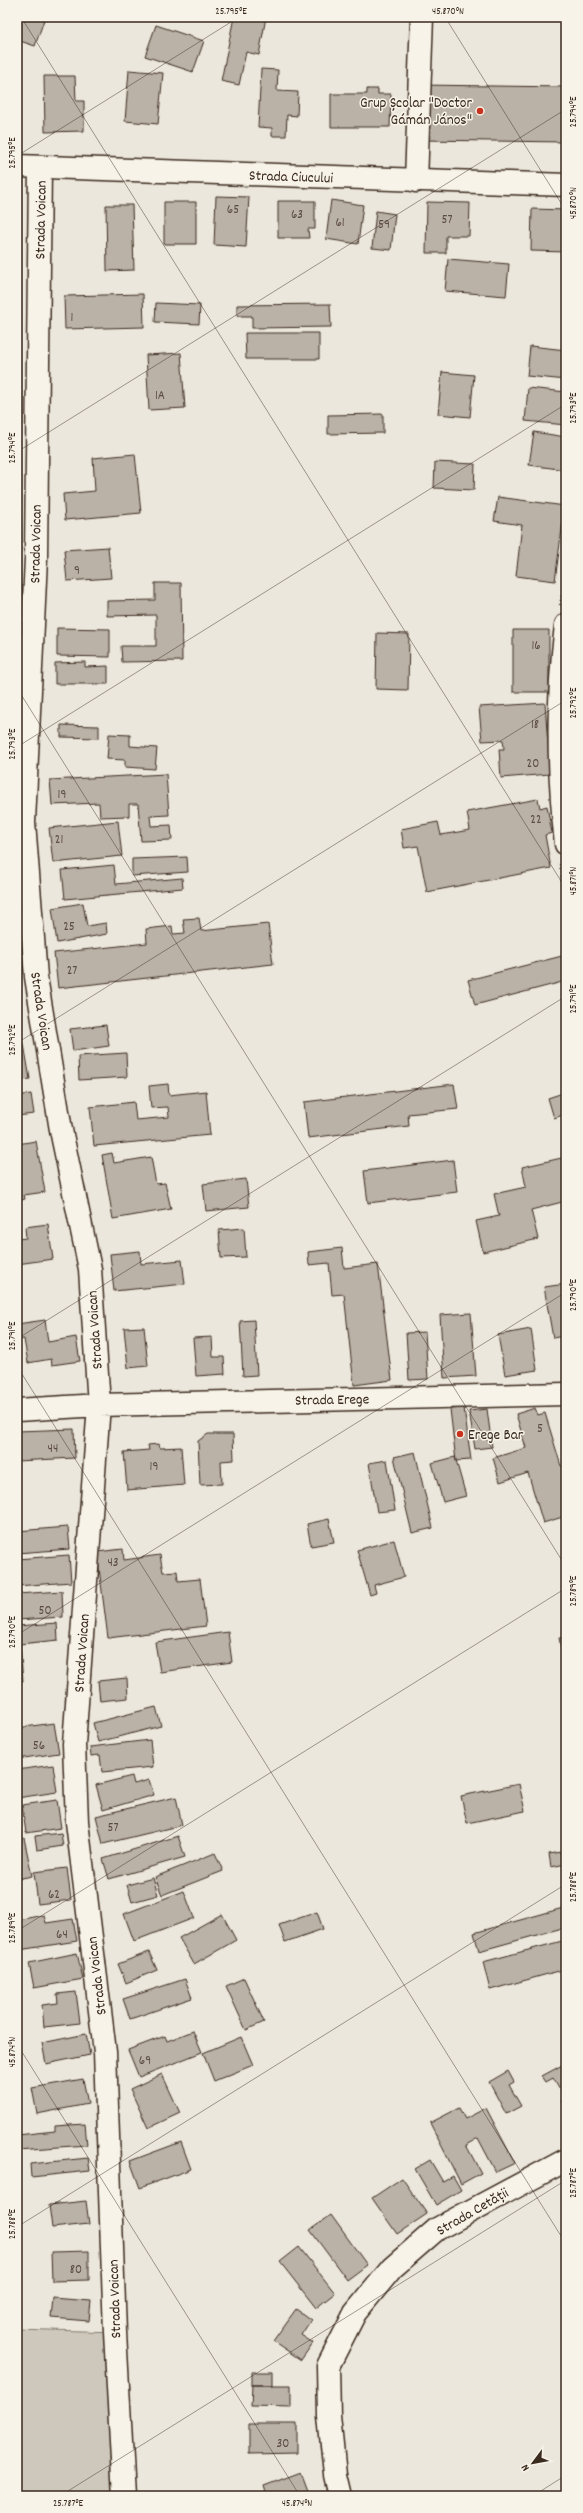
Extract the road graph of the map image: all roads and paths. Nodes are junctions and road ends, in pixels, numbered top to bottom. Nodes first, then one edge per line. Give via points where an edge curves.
1 (422, 17) edge
2 (17, 166) edge
3 (40, 167) junction
4 (416, 181) junction
5 (566, 185) edge
6 (566, 625) edge
7 (566, 844) edge
8 (566, 1394) edge
9 (99, 1405) junction
10 (17, 1410) edge
11 (566, 2160) edge
12 (124, 2496) edge
13 (340, 2496) edge

1 - 4 street
2 - 3 street, Strada Ciucului
3 - 4 street, Strada Ciucului
3 - 9 street, Strada Voican via 36,558 24,822 36,977 61,1130 90,1269
4 - 5 street, Strada Ciucului
6 - 7 street via 562,656 560,730 562,807
8 - 9 street, Strada Erege
9 - 10 street, Strada Erege
9 - 12 street, Strada Voican via 74,1744 77,1822 105,2052
11 - 13 street, Strada Cetății via 437,2229 392,2268 355,2313 328,2366 329,2416 335,2475

